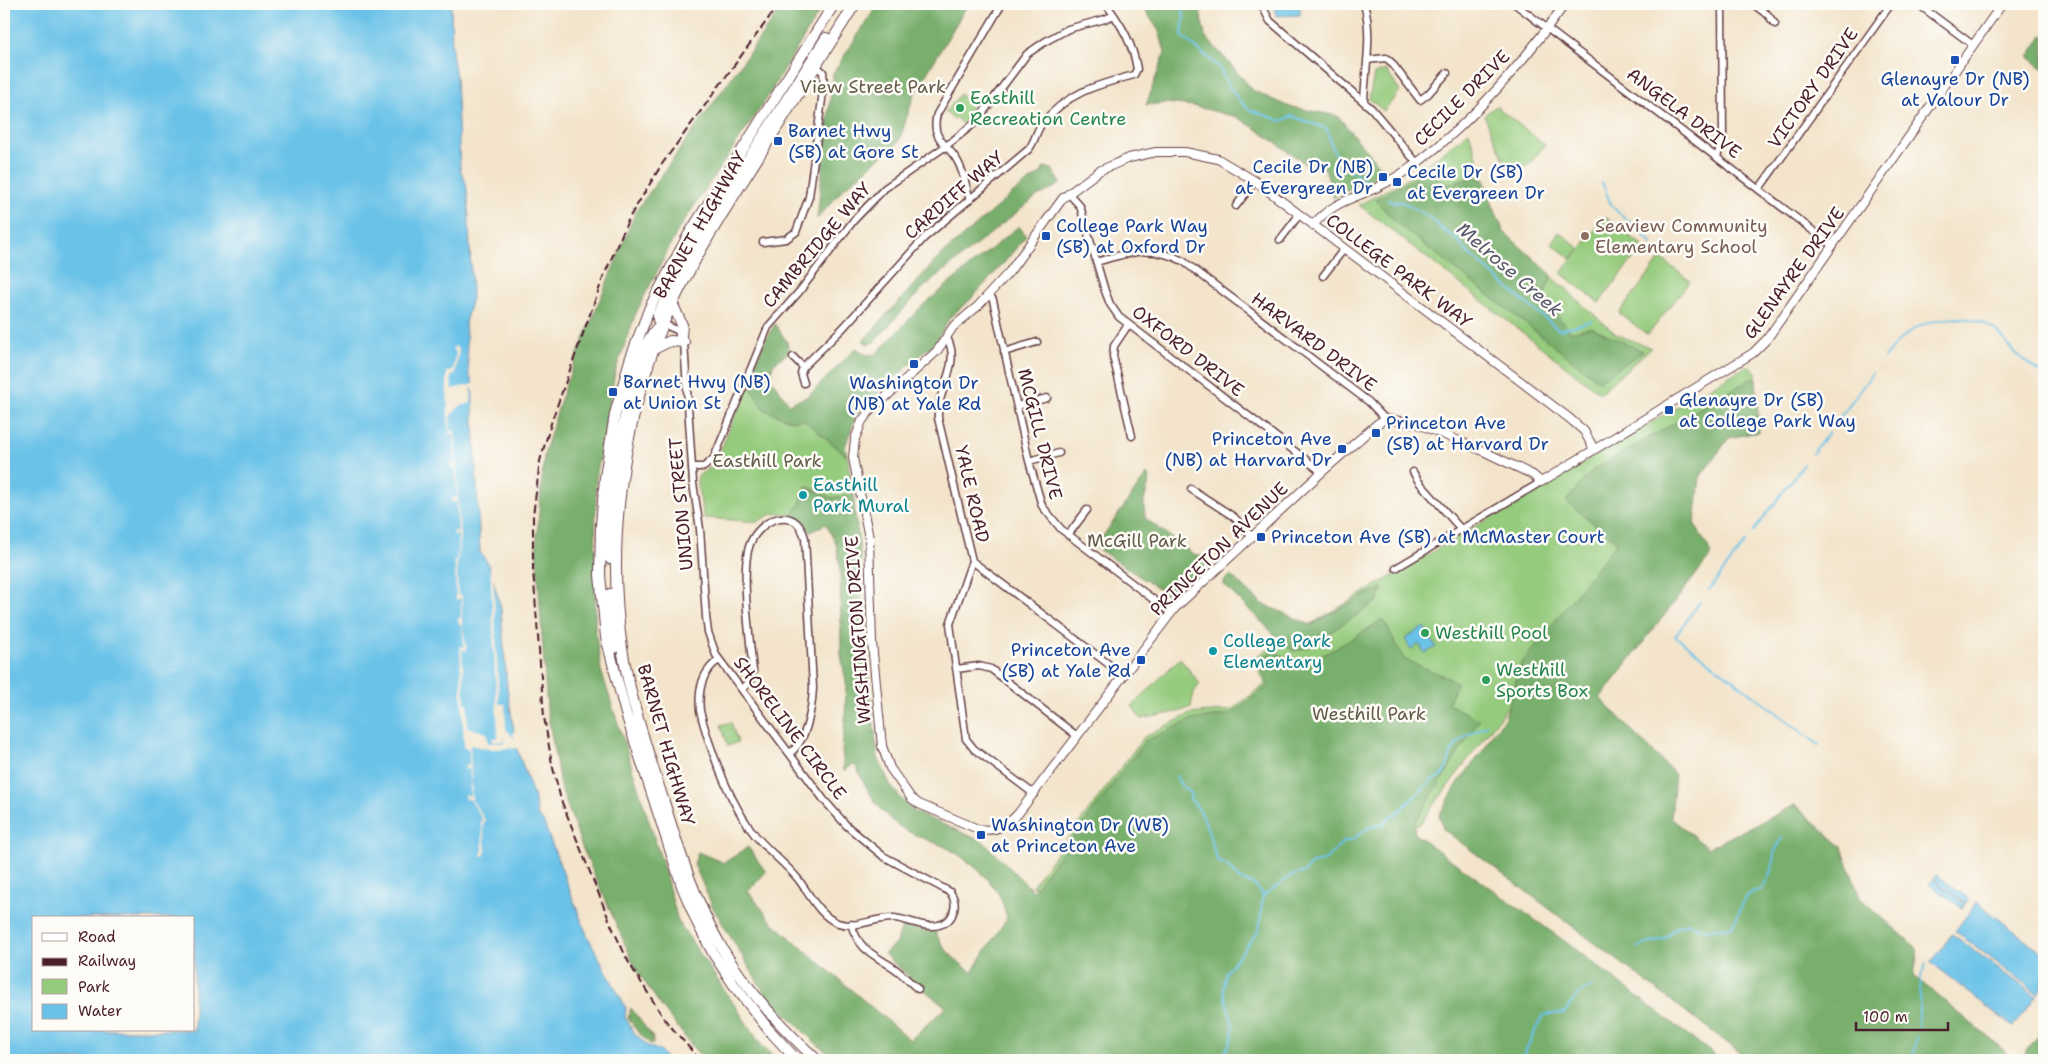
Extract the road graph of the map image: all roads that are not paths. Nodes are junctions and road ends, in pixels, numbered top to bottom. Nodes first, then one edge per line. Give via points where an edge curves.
1 (834, 4) edge
2 (848, 4) edge
3 (855, 4) edge
4 (1002, 4) edge
5 (1106, 4) edge
6 (1260, 4) edge
7 (1364, 4) edge
8 (1515, 4) edge
9 (1565, 4) edge
10 (1722, 4) edge
11 (1754, 4) edge
12 (1891, 4) edge
13 (1918, 4) edge
14 (2002, 4) edge
15 (1114, 14) junction
16 (1775, 24) dead end
17 (1547, 28) junction
18 (1973, 45) junction
19 (1367, 60) junction
20 (814, 64) junction
21 (1447, 73) dead end
22 (1364, 102) junction
23 (946, 146) junction
24 (1717, 157) junction
25 (1417, 163) junction
26 (1255, 181) junction
27 (1759, 189) junction
28 (1069, 194) junction
29 (970, 200) junction
30 (1236, 206) dead end
31 (1300, 215) junction
32 (1313, 225) junction
33 (1280, 240) dead end
34 (763, 242) dead end
35 (1833, 246) junction
36 (1344, 249) junction
37 (1096, 262) junction
38 (1323, 276) dead end
39 (989, 294) junction
40 (673, 305) junction
41 (663, 324) junction
42 (1128, 325) junction
43 (947, 338) junction
44 (683, 339) junction
45 (1037, 342) dead end
46 (654, 349) junction
47 (1004, 352) junction
48 (793, 357) dead end
49 (803, 367) junction
50 (804, 383) dead end
51 (1047, 398) dead end
52 (1017, 406) junction
53 (1385, 419) junction
54 (1132, 436) dead end
55 (1594, 449) junction
56 (1058, 453) dead end
57 (1029, 461) junction
58 (693, 468) junction
59 (1322, 472) junction
60 (1413, 472) dead end
61 (1541, 482) junction
62 (1191, 488) dead end
63 (1087, 510) dead end
64 (1460, 528) junction
65 (1068, 535) junction
66 (1252, 537) junction
67 (972, 561) junction
68 (1396, 568) dead end
69 (1171, 613) junction
70 (611, 653) junction
71 (719, 660) junction
72 (956, 669) junction
73 (1123, 675) junction
74 (742, 689) junction
75 (1077, 736) junction
76 (790, 753) junction
77 (1034, 794) junction
78 (995, 830) joint
79 (851, 924) junction
80 (918, 989) dead end
81 (795, 1040) junction
82 (797, 1060) edge
83 (811, 1060) edge
84 (817, 1060) edge

1 - 70 main road, BARNET HIGHWAY via 688,236 654,300 630,360 609,443 601,526 600,575 606,636
2 - 20 main road
3 - 20 main road, BARNET HIGHWAY
4 - 23 street via 937,114 935,130
5 - 15 street
6 - 22 street via 1270,21
7 - 19 street
8 - 17 street, ANGELA DRIVE
9 - 17 street, CECILE DRIVE
10 - 24 street via 1722,136
11 - 16 street
12 - 27 street, VICTORY DRIVE
13 - 18 street
14 - 18 street, GLENAYRE DRIVE
15 - 23 street, CAMBRIDGE WAY via 1068,29 1027,54 976,122
15 - 29 street, CARDIFF WAY via 1136,58 1134,75 1092,87 1059,106 1040,128 1029,149
17 - 24 street, ANGELA DRIVE
17 - 25 street, CECILE DRIVE via 1500,85 1451,135
18 - 35 street, GLENAYRE DRIVE
19 - 21 street via 1386,58 1420,100
19 - 22 street
20 - 34 street via 823,72 824,84 809,198 796,232 786,239
20 - 40 main road, BARNET HIGHWAY via 720,216
20 - 41 main road via 696,241 658,314 658,320
22 - 25 street
23 - 29 street via 957,159
23 - 58 street, CAMBRIDGE WAY via 876,196 774,320 761,343 714,458 704,467
24 - 27 street, ANGELA DRIVE
25 - 32 street, CECILE DRIVE via 1378,187 1330,208
26 - 28 street, COLLEGE PARK WAY via 1218,159 1185,152 1156,152 1129,158 1099,172
26 - 30 street
26 - 31 street, COLLEGE PARK WAY
27 - 35 street, ANGELA DRIVE
28 - 37 street, OXFORD DRIVE via 1080,206
28 - 39 street, COLLEGE PARK WAY
29 - 49 street, CARDIFF WAY via 924,238
31 - 32 street, COLLEGE PARK WAY
31 - 33 street
32 - 36 street, COLLEGE PARK WAY
35 - 55 street, GLENAYRE DRIVE via 1761,347
36 - 38 street
36 - 55 street, COLLEGE PARK WAY via 1569,418 1584,431
37 - 42 street, OXFORD DRIVE via 1107,298 1116,314
37 - 53 street, HARVARD DRIVE via 1138,251 1168,254 1183,261 1369,402
39 - 43 street, COLLEGE PARK WAY via 955,325
39 - 47 street, MCGILL DRIVE via 994,300
40 - 41 main road, BARNET HIGHWAY
40 - 44 main road via 682,325
41 - 44 street via 674,328
41 - 46 main road, BARNET HIGHWAY
41 - 70 main road via 647,341 619,446 610,528 614,646
42 - 54 street via 1116,341 1112,356
42 - 59 street, OXFORD DRIVE
43 - 67 street, YALE ROAD via 951,365 938,401 938,418
43 - 78 street, WASHINGTON DRIVE via 937,351 869,412 853,446 855,473 869,538 872,643 879,725 885,759 913,800 978,829
44 - 46 main road
44 - 58 street, UNION STREET
45 - 47 street
46 - 81 main road, BARNET HIGHWAY via 630,435 617,530 618,610 627,674 668,814 707,919 742,979
47 - 52 street, MCGILL DRIVE
48 - 49 street
49 - 50 street
51 - 52 street
52 - 57 street, MCGILL DRIVE
53 - 59 street, PRINCETON AVENUE
53 - 61 street via 1416,423 1483,450
55 - 61 street, GLENAYRE DRIVE
56 - 57 street
57 - 65 street, MCGILL DRIVE via 1042,506
58 - 71 street, UNION STREET via 708,632
59 - 66 street, PRINCETON AVENUE
60 - 64 street
61 - 64 street, GLENAYRE DRIVE
62 - 66 street via 1234,517
63 - 65 street
64 - 68 street, GLENAYRE DRIVE
65 - 69 street, MCGILL DRIVE
66 - 69 street, PRINCETON AVENUE
67 - 72 street via 950,620
67 - 73 street, YALE ROAD
69 - 73 street, PRINCETON AVENUE
70 - 82 main road, BARNET HIGHWAY via 637,746 682,886 697,922 734,985
71 - 74 street, SHORELINE CIRCLE
71 - 79 street, SHORELINE CIRCLE via 709,667 703,680 699,706 731,798 753,833 797,878 824,914 838,923
72 - 75 street via 979,666 991,669
72 - 77 street via 968,743
73 - 75 street, PRINCETON AVENUE
74 - 76 street, SHORELINE CIRCLE
74 - 76 street via 751,681 753,671 746,570 748,551 762,525 773,519 789,519 800,528 805,538 813,688 802,738 798,748
75 - 77 street, PRINCETON AVENUE
76 - 79 street, SHORELINE CIRCLE via 832,810 854,833 894,864 945,888 954,900 951,917 940,925 890,918
77 - 78 street, PRINCETON AVENUE via 1014,819
79 - 80 street via 855,937 870,954
81 - 83 main road
81 - 84 main road, BARNET HIGHWAY

